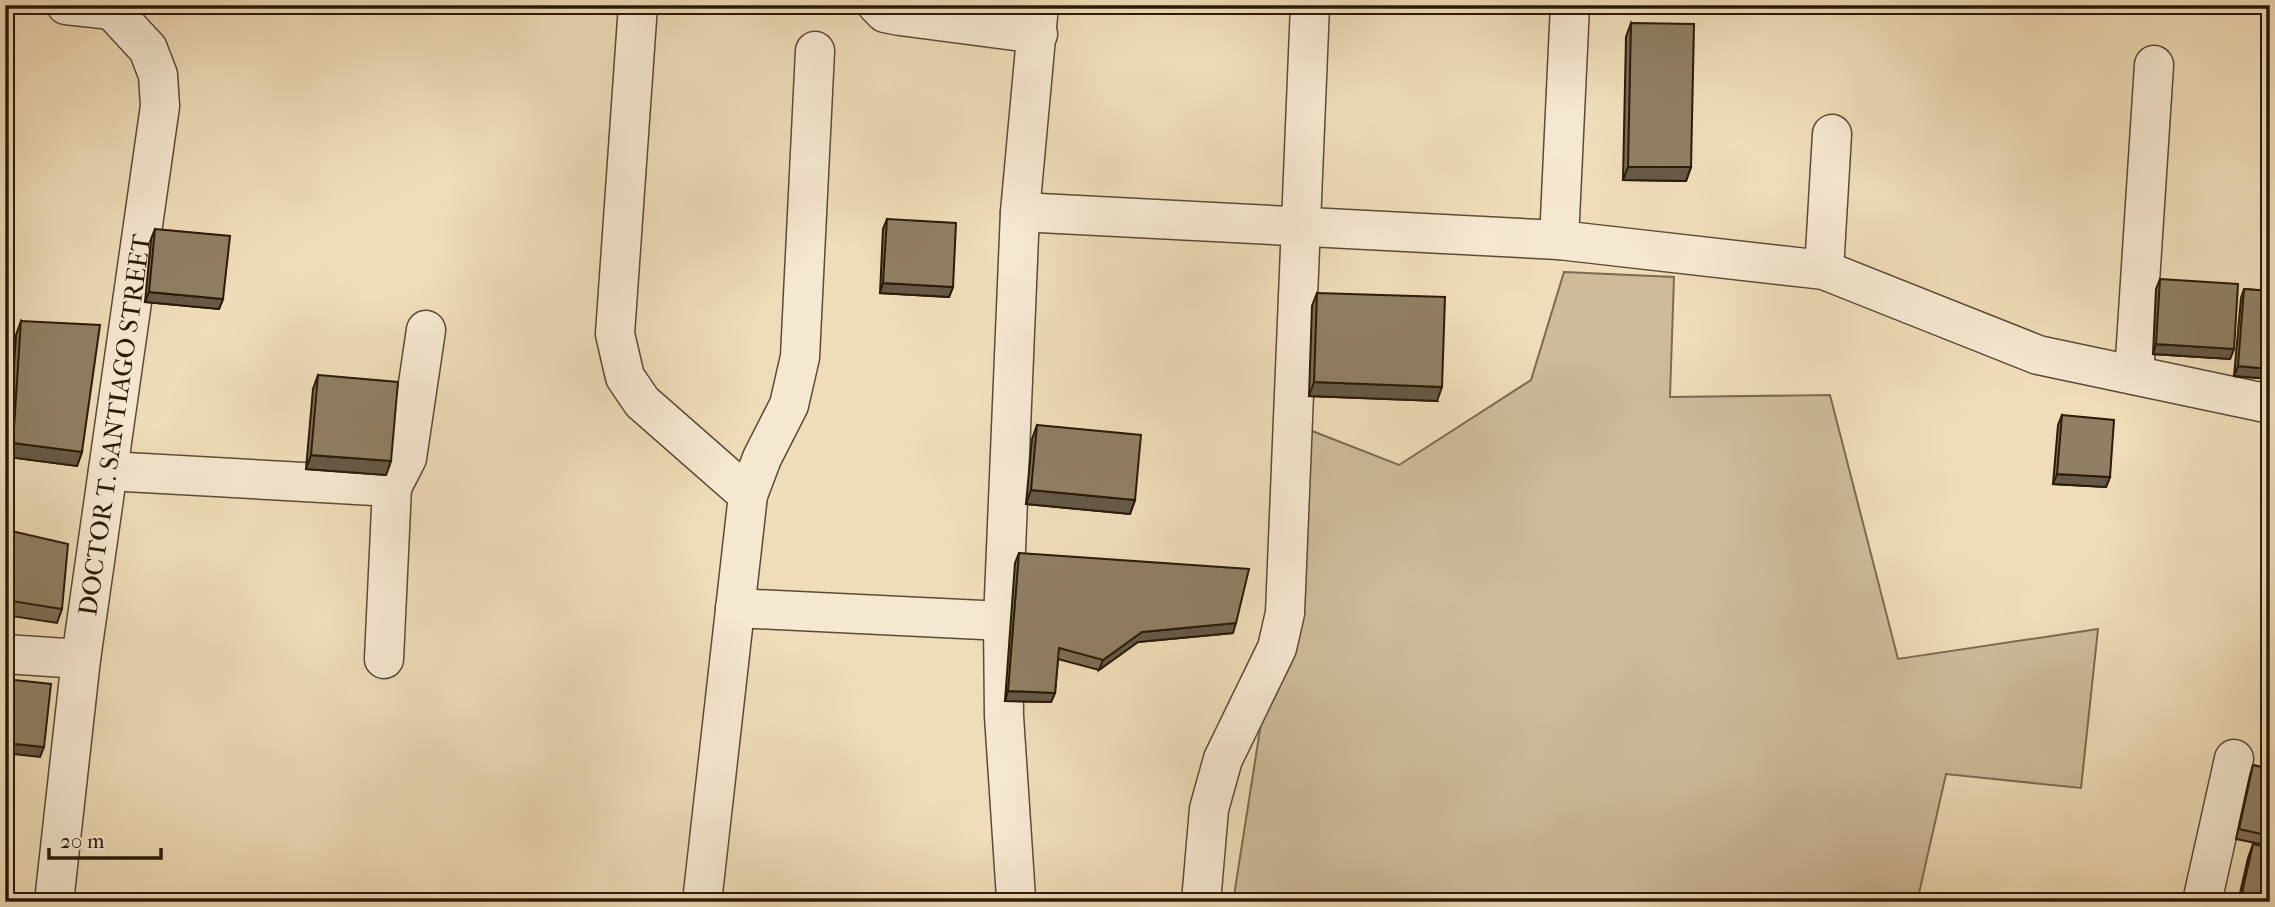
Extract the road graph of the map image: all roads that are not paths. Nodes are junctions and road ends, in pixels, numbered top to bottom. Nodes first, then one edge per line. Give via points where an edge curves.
1 (66, 5) edge
2 (638, 5) edge
3 (877, 5) edge
4 (1310, 5) edge
5 (1570, 5) edge
6 (1039, 20) edge
7 (815, 51) dead end
8 (2154, 65) dead end
9 (1832, 134) dead end
10 (1020, 212) junction
11 (1301, 225) junction
12 (1559, 240) junction
13 (1824, 270) junction
14 (426, 330) dead end
15 (2134, 375) junction
16 (2270, 404) edge
17 (108, 471) junction
18 (392, 487) junction
19 (748, 495) junction
20 (735, 608) junction
21 (1003, 621) junction
22 (5, 654) edge
23 (81, 659) junction
24 (384, 659) dead end
25 (2234, 759) dead end
26 (1016, 898) dead end
27 (54, 902) edge
28 (702, 902) edge
29 (1201, 902) edge
30 (2202, 902) edge

1 - 17 street, DOCTOR T. SANTIAGO STREET via 112,9 148,49 159,75 160,106
2 - 19 street via 615,334 625,377 642,402
3 - 6 street via 885,13 900,16
4 - 11 street
5 - 12 street
6 - 10 street
7 - 19 street via 800,357 789,405
8 - 15 street
9 - 13 street
10 - 11 street
10 - 21 street
11 - 12 street
11 - 29 street via 1285,613 1277,648 1223,759 1209,809
12 - 13 street
13 - 15 street via 2038,355
14 - 18 street via 407,458
15 - 16 street
17 - 18 street
17 - 23 street, DOCTOR T. SANTIAGO STREET
18 - 24 street
19 - 20 street
20 - 21 street
20 - 28 street
21 - 26 street
22 - 23 street
23 - 27 street, DOCTOR T. SANTIAGO STREET
25 - 30 street

